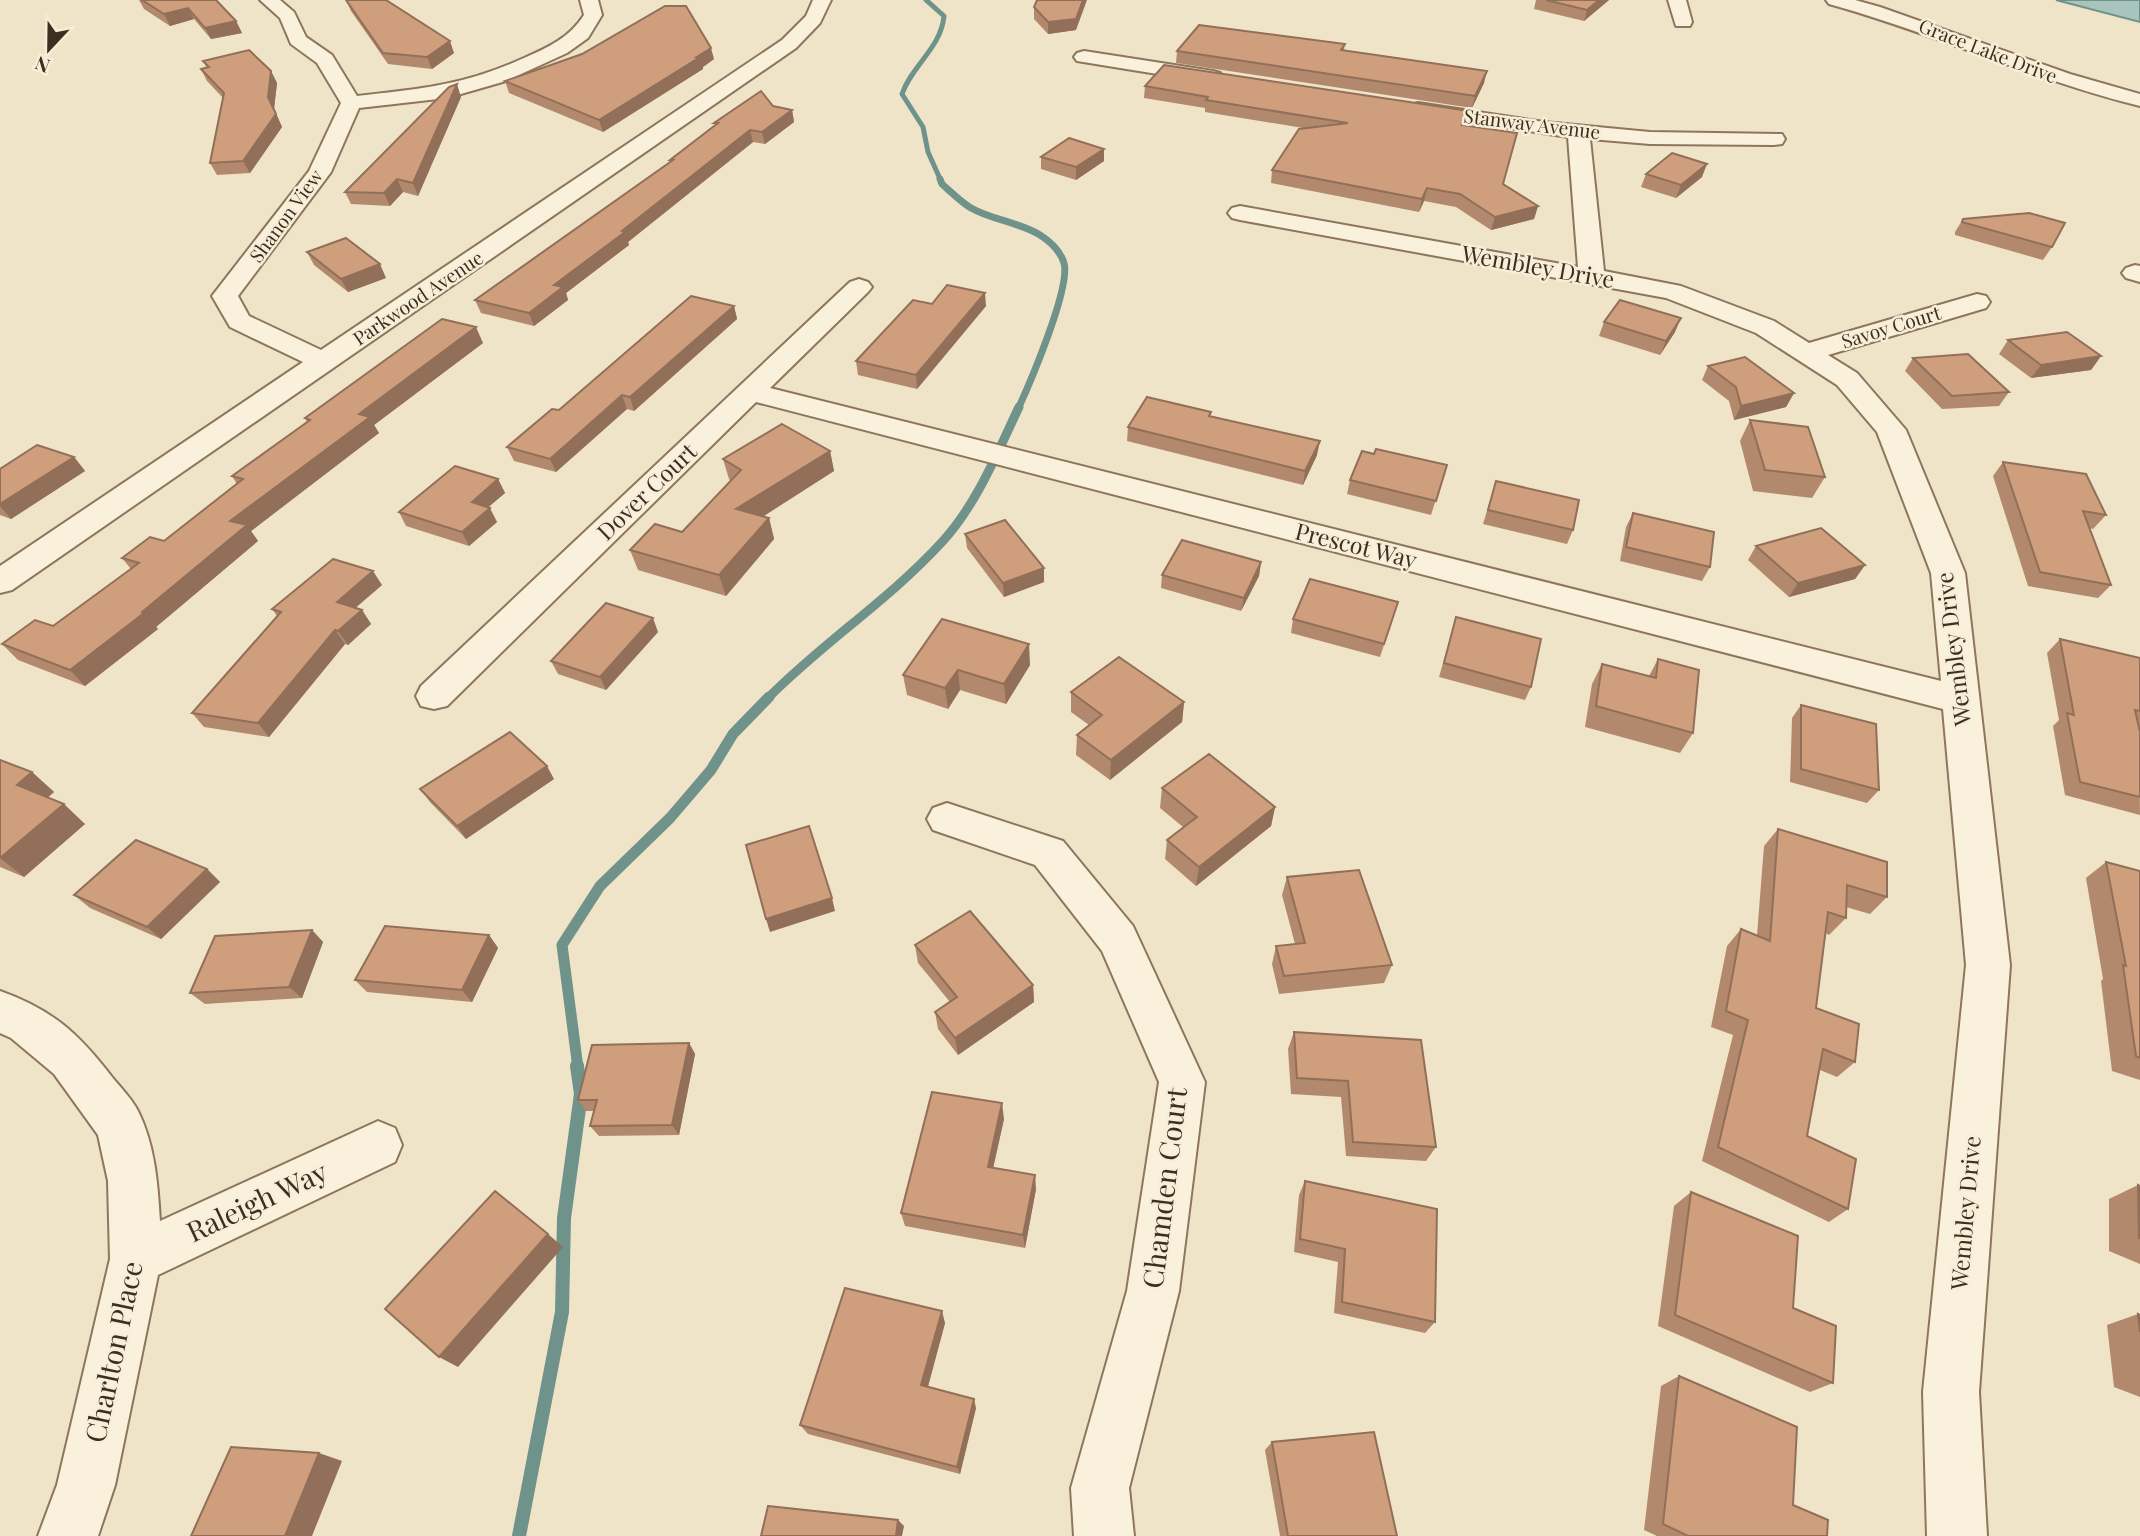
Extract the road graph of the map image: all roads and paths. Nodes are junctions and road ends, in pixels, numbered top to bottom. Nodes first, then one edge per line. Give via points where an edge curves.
1 (269, 0) edge
2 (589, 0) edge
3 (822, 0) edge
4 (1677, 0) edge
5 (1835, 0) edge
6 (1683, 22) dead end
7 (1084, 57) dead end
8 (1233, 80) edge
9 (2140, 100) edge
10 (351, 103) junction
11 (1395, 105) edge
12 (1578, 131) junction
13 (1774, 139) dead end
14 (1240, 213) dead end
15 (1591, 276) junction
16 (859, 287) dead end
17 (1977, 302) dead end
18 (1806, 353) junction
19 (325, 362) junction
20 (750, 392) junction
21 (0, 582) edge
22 (434, 696) dead end
23 (1961, 700) junction
24 (947, 819) dead end
25 (0, 1010) edge
26 (378, 1145) dead end
27 (136, 1259) junction
28 (68, 1536) edge
29 (1104, 1536) edge
30 (1957, 1536) edge

1 - 10 street via 288,16 298,40 325,59
2 - 10 street via 593,15 581,34 560,49 499,77 447,92
3 - 19 street, Parkwood Avenue via 806,28 789,44
4 - 6 street
5 - 9 street, Grace Lake Drive via 1911,22 2078,85
7 - 8 street
10 - 19 street, Shanon View via 320,172 225,296 239,321
11 - 12 street, Stanway Avenue
12 - 13 street, Stanway Avenue via 1650,138
12 - 15 street
14 - 15 street, Wembley Drive
15 - 18 street, Wembley Drive via 1672,291 1765,327
16 - 20 street, Dover Court
17 - 18 street, Savoy Court
18 - 23 street, Wembley Drive via 1847,379 1891,430 1948,573
19 - 21 street, Parkwood Avenue
20 - 22 street, Dover Court
20 - 23 street, Prescot Way
23 - 30 street, Wembley Drive via 1987,965 1951,1392
24 - 29 street, Chamden Court via 1049,853 1118,939 1182,1082 1153,1292 1100,1488
25 - 27 street, Charlton Place via 27,1023 71,1059 120,1125 133,1181
26 - 27 street, Raleigh Way
27 - 28 street, Charlton Place via 86,1485

